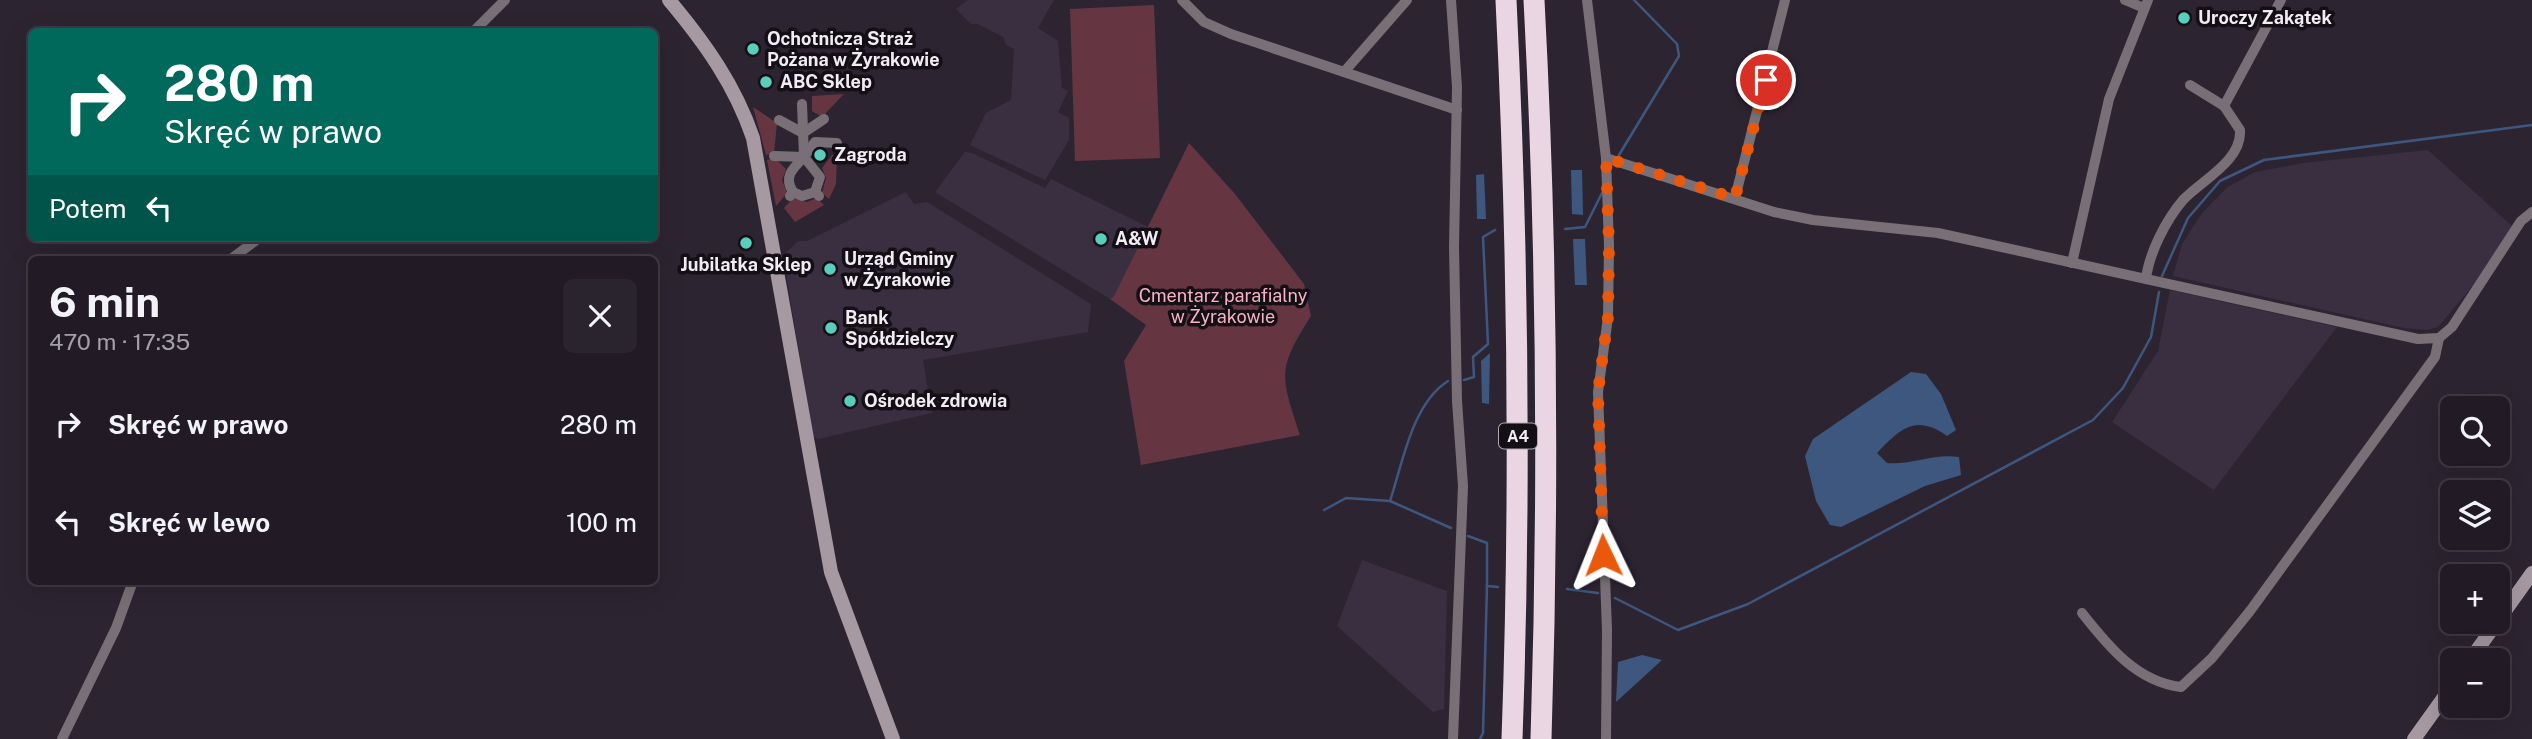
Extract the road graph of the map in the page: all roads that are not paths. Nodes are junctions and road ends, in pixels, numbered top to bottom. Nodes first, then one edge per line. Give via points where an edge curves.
1 (505, 0) edge
2 (669, 0) edge
3 (1182, 0) edge
4 (1407, 0) edge
5 (1451, 0) edge
6 (1506, 0) edge
7 (1534, 0) edge
8 (1587, 0) edge
9 (1785, 0) edge
10 (2125, 0) edge
11 (2281, 0) edge
12 (2146, 4) edge
13 (477, 28) edge
14 (1344, 72) junction
15 (2190, 85) dead end
16 (802, 104) dead end
17 (2224, 106) junction
18 (1457, 110) junction
19 (824, 119) dead end
20 (779, 120) dead end
21 (803, 133) junction
22 (837, 143) dead end
23 (774, 156) dead end
24 (804, 157) junction
25 (1606, 158) junction
26 (1735, 198) junction
27 (2532, 212) edge
28 (253, 242) edge
29 (234, 256) edge
30 (2072, 263) junction
31 (2146, 279) junction
32 (2438, 338) junction
33 (2532, 573) edge
34 (132, 585) edge
35 (2082, 612) dead end
36 (2479, 648) edge
37 (2440, 703) edge
38 (62, 739) edge
39 (893, 739) edge
40 (1453, 739) edge
41 (1512, 739) edge
42 (1541, 739) edge
43 (1606, 739) edge
44 (2414, 739) edge

1 - 13 street
2 - 39 street via 737,95 753,138 831,572
3 - 14 street via 1204,22 1231,34
4 - 14 street
5 - 18 street
6 - 41 highway, A4 via 1518,280
7 - 42 highway, A4 via 1546,281
8 - 25 street
9 - 26 street
10 - 12 street
11 - 17 street
12 - 30 street via 2109,99
14 - 18 street
15 - 17 street
16 - 21 street
17 - 31 street via 2240,130 2238,148 2178,207 2148,264
18 - 40 street via 1454,247 1463,486
19 - 21 street
20 - 21 street
21 - 24 street
22 - 24 street via 815,142
23 - 24 street
24 - 24 street via 789,175 792,194 817,194 820,177
25 - 26 street
25 - 43 street via 1608,317 1598,392 1607,630
26 - 30 street via 1812,220 1938,233
27 - 32 street via 2521,221 2452,327
28 - 29 street
30 - 31 street
31 - 32 street via 2418,339
32 - 35 street via 2435,357 2250,611 2181,687 2160,684 2136,670
33 - 36 street
34 - 38 street via 116,628
37 - 44 street

